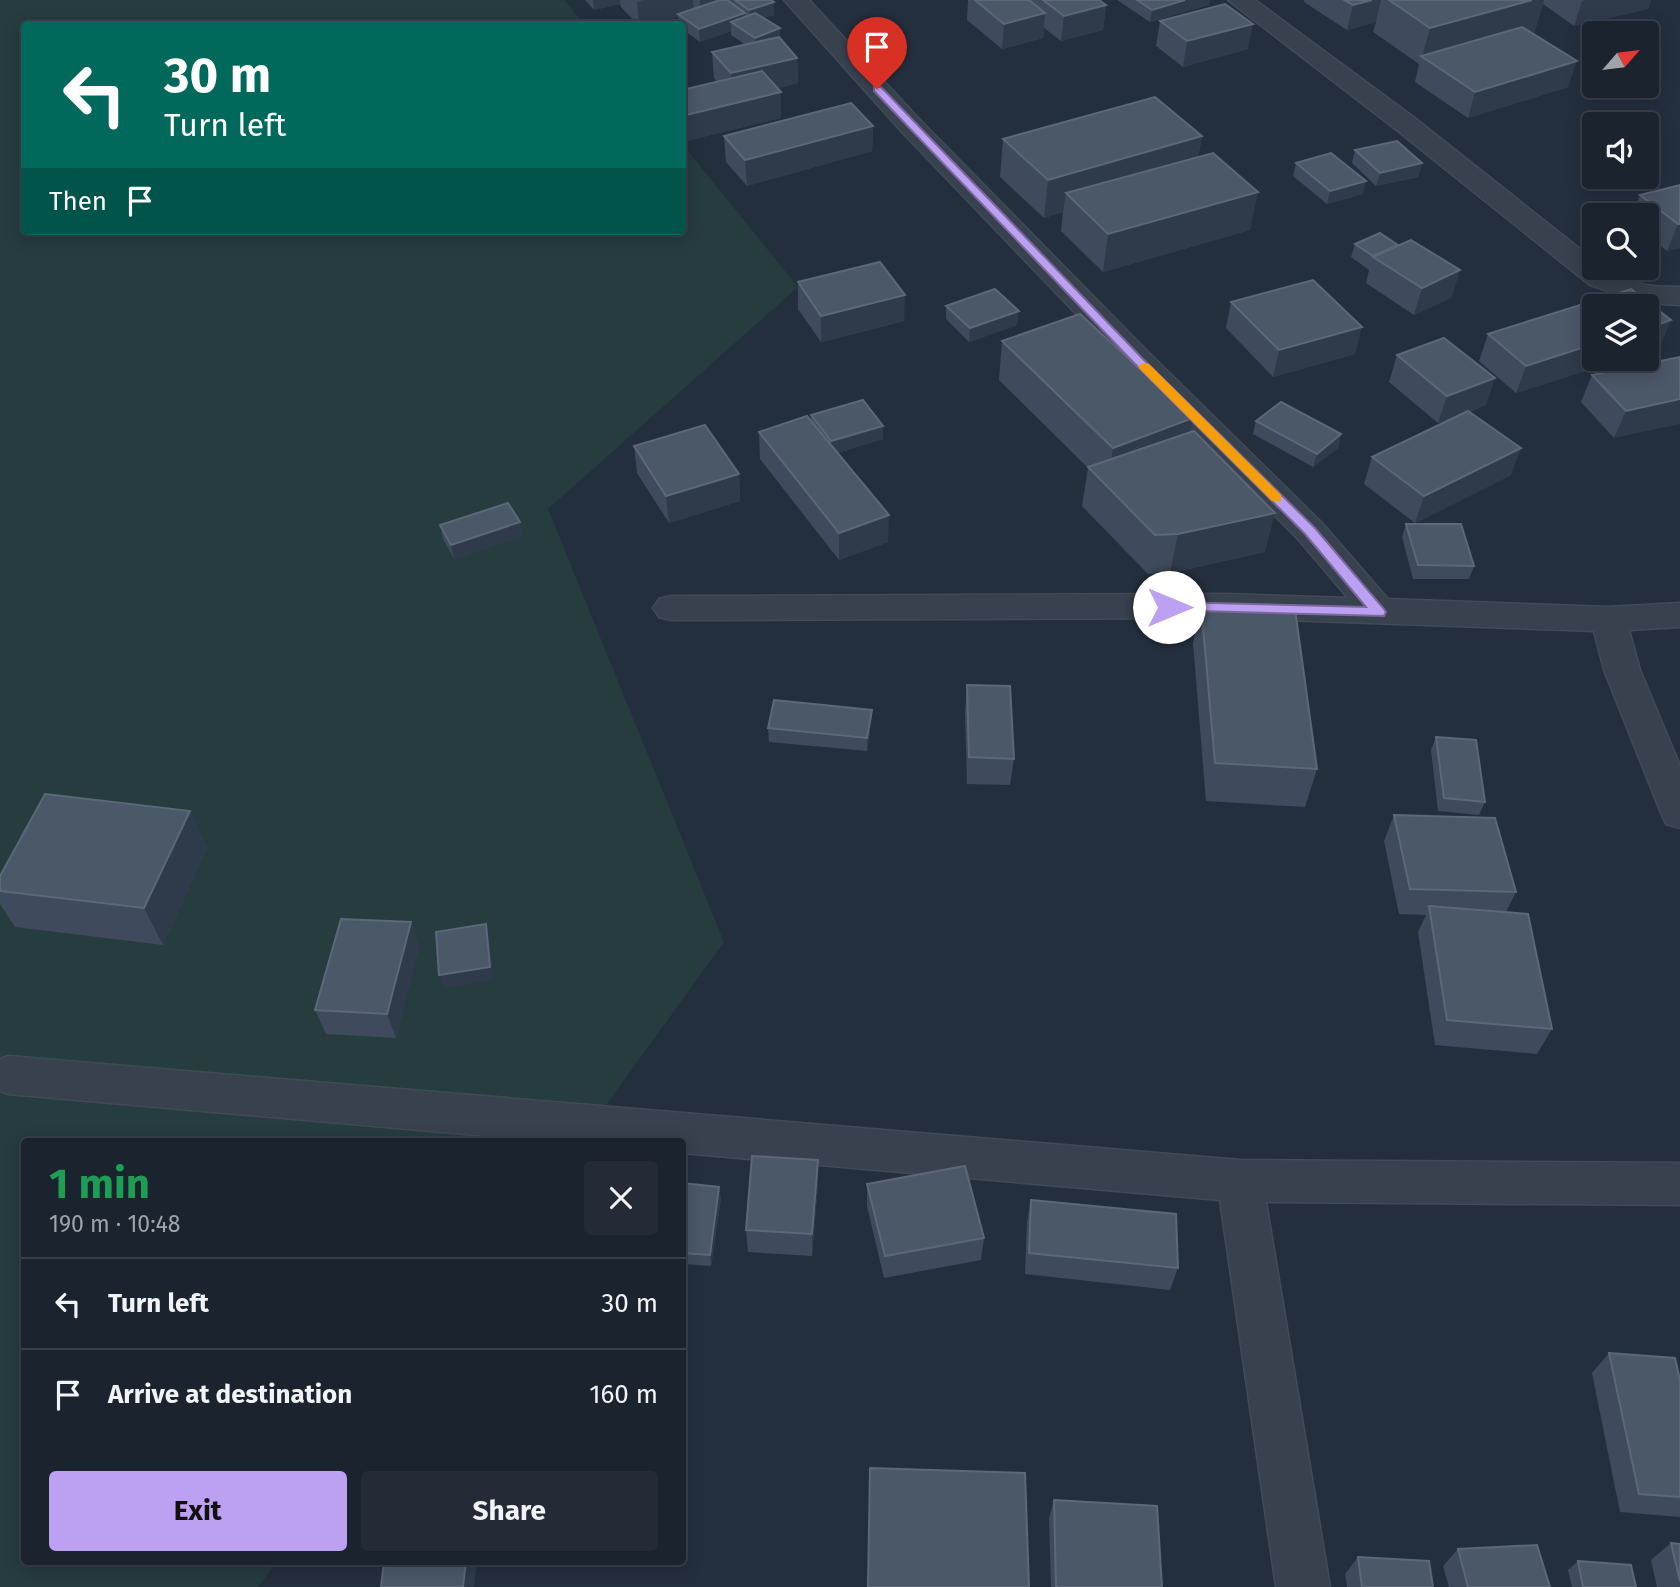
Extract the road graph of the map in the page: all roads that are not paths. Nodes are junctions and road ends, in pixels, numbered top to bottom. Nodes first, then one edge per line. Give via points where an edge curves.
1 (796, 0) edge
2 (1240, 0) edge
3 (1680, 296) edge
4 (671, 608) dead end
5 (1378, 612) junction
6 (1680, 615) edge
7 (1608, 619) junction
8 (1680, 813) edge
9 (8, 1075) dead end
10 (1240, 1181) junction
11 (1680, 1184) edge
12 (1303, 1587) edge

1 - 5 street via 1137,359 1310,531
2 - 3 street via 1600,279 1644,294
4 - 5 street via 1225,606
5 - 7 street
6 - 7 street
7 - 8 street via 1622,670
9 - 10 street
10 - 11 street
10 - 12 street

